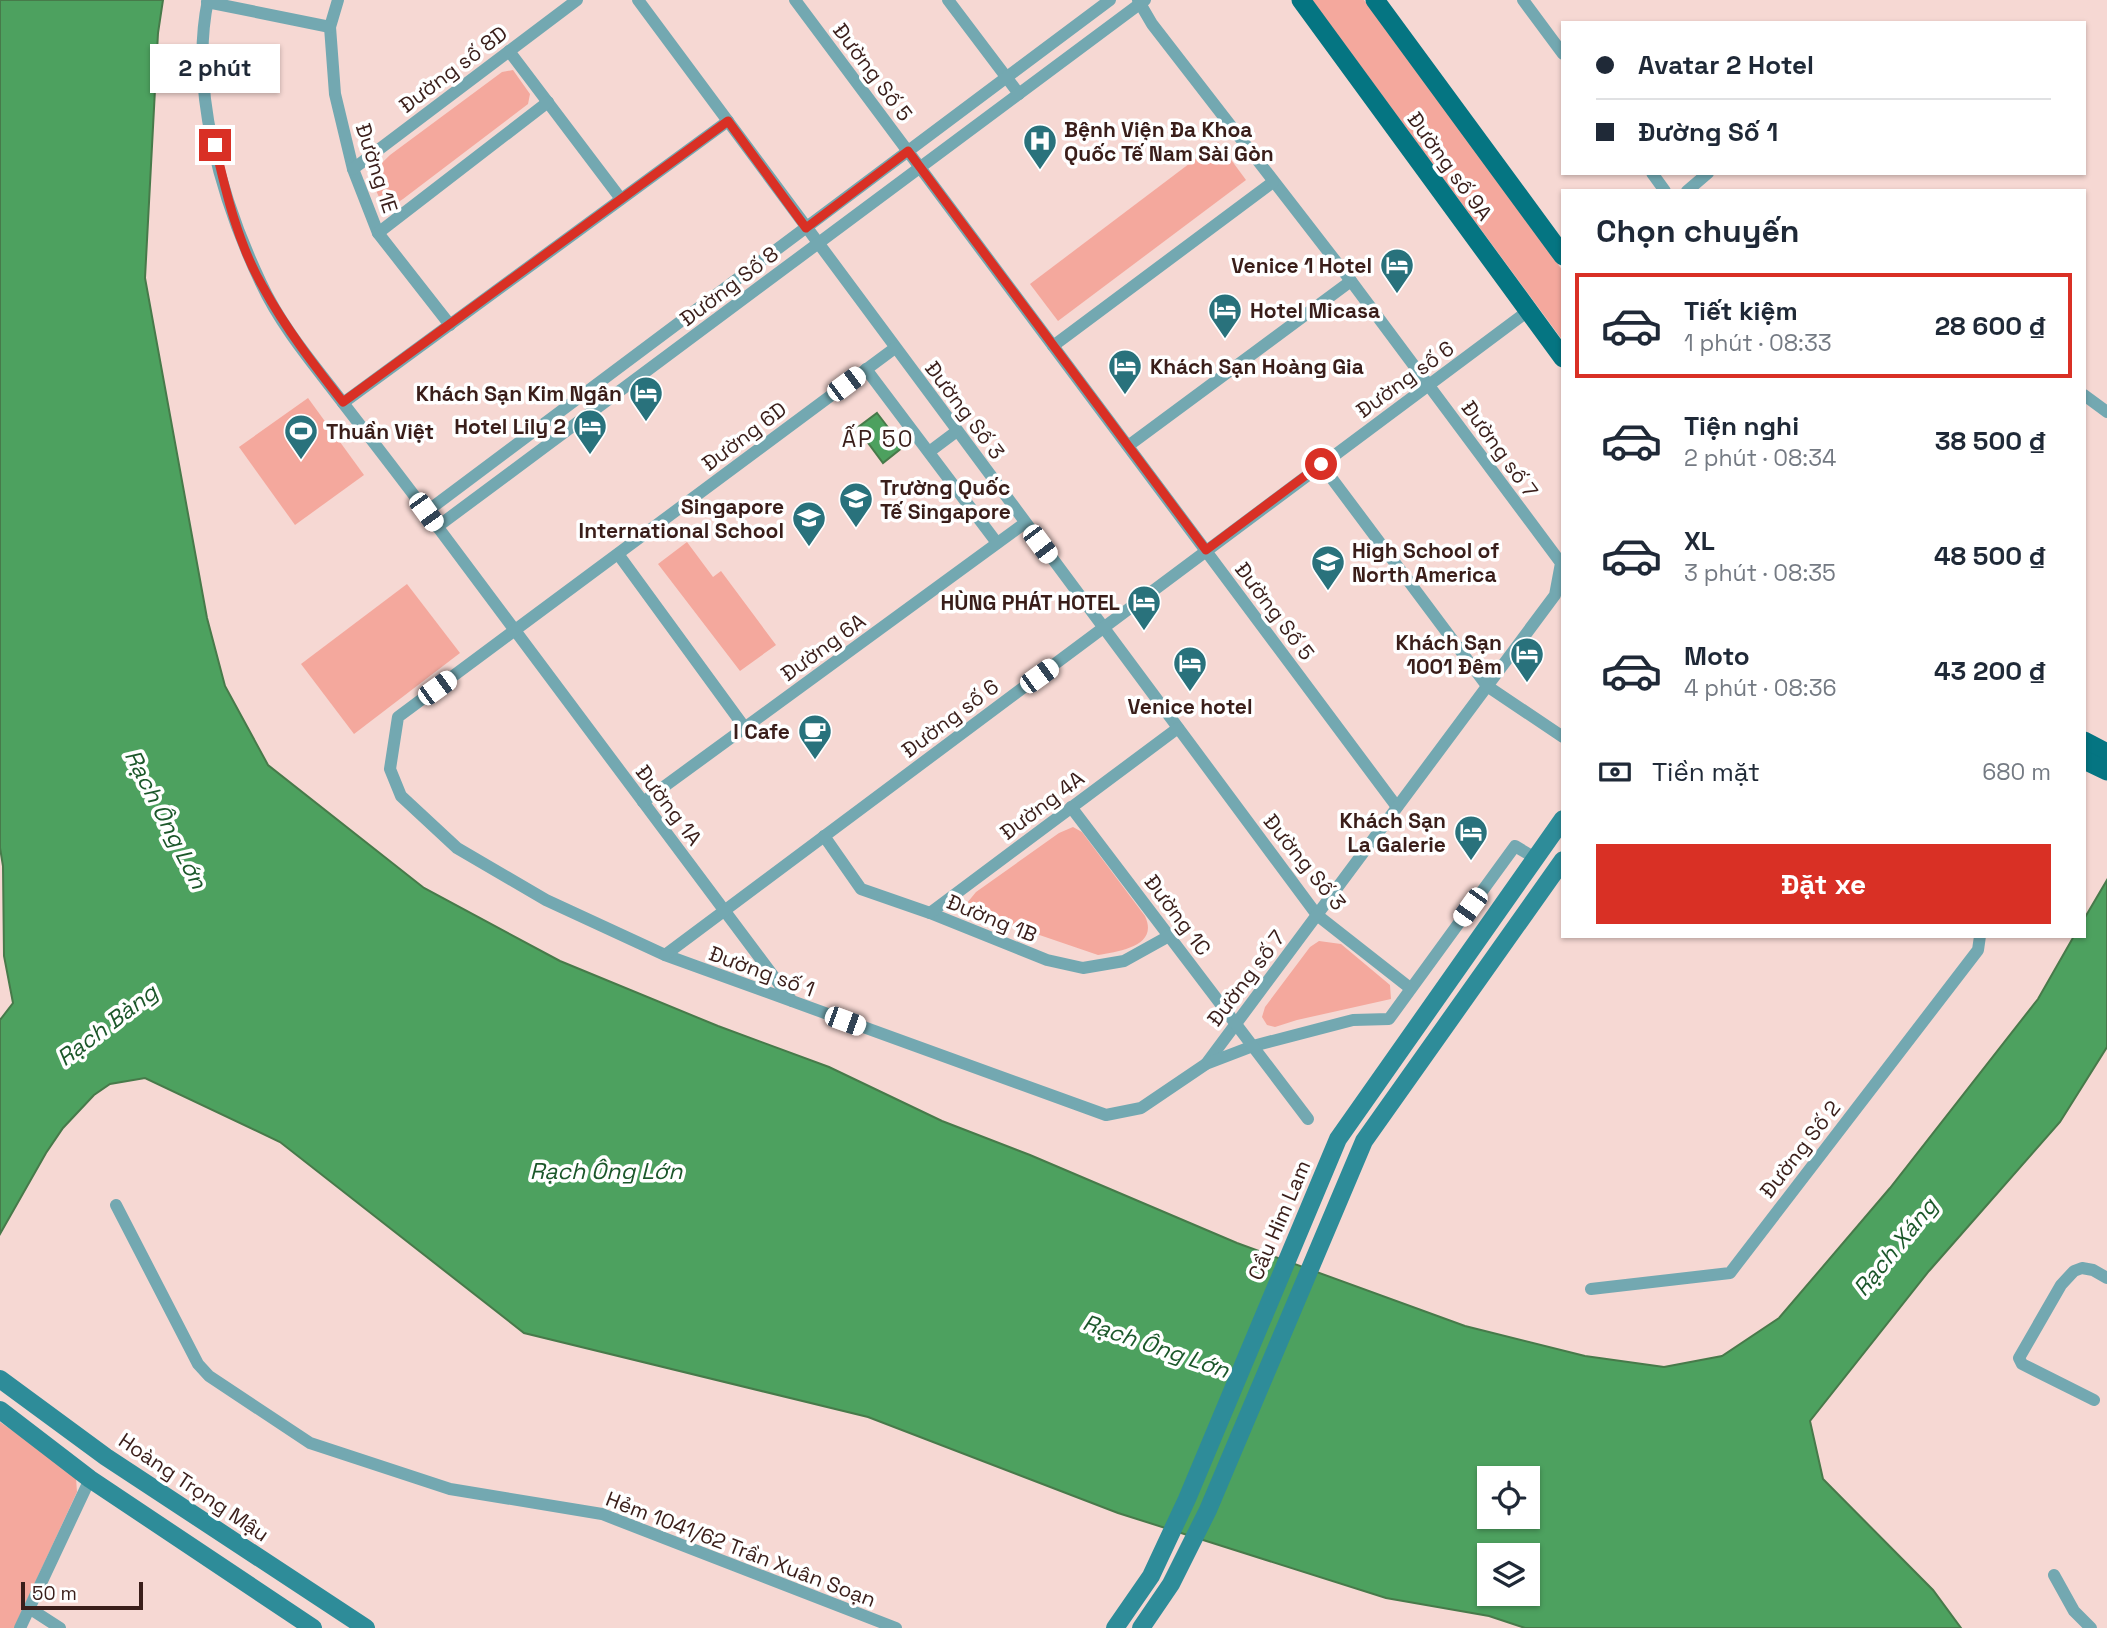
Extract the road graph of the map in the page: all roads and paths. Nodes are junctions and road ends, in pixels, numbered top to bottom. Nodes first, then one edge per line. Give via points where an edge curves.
1 (338, 0) edge
2 (577, 0) edge
3 (638, 0) edge
4 (795, 0) edge
5 (948, 0) edge
6 (1110, 0) edge
7 (1301, 0) edge
8 (1375, 0) edge
9 (1523, 0) edge
10 (208, 1) edge
11 (1142, 1) edge
12 (330, 27) junction
13 (509, 51) junction
14 (1561, 51) edge
15 (1006, 78) junction
16 (1019, 94) junction
17 (548, 102) junction
18 (728, 121) junction
19 (908, 151) junction
20 (920, 168) junction
21 (353, 169) junction
22 (1706, 175) edge
23 (1273, 182) junction
24 (1689, 189) edge
25 (621, 199) junction
26 (806, 228) junction
27 (378, 233) junction
28 (818, 244) junction
29 (1561, 253) edge
30 (1351, 281) junction
31 (1528, 312) junction
32 (450, 325) junction
33 (1054, 346) junction
34 (895, 348) junction
35 (1561, 355) edge
36 (866, 369) junction
37 (1430, 386) junction
38 (2086, 396) edge
39 (343, 402) junction
40 (2107, 412) edge
41 (957, 431) junction
42 (1128, 446) junction
43 (929, 452) junction
44 (1321, 464) junction
45 (426, 512) junction
46 (1025, 523) junction
47 (437, 527) junction
48 (997, 543) junction
49 (1206, 550) junction
50 (618, 554) junction
51 (1103, 627) junction
52 (515, 631) junction
53 (1487, 686) junction
54 (745, 728) junction
55 (1178, 728) junction
56 (1561, 736) edge
57 (2086, 742) edge
58 (2107, 753) edge
59 (2086, 761) edge
60 (2107, 771) edge
61 (643, 802) junction
62 (1071, 807) junction
63 (1397, 807) junction
64 (1561, 822) edge
65 (824, 836) junction
66 (1535, 858) junction
67 (1559, 865) edge
68 (724, 911) junction
69 (930, 913) junction
70 (1317, 915) junction
71 (1169, 936) junction
72 (1980, 938) edge
73 (665, 955) junction
74 (1410, 988) junction
75 (792, 1002) junction
76 (1236, 1023) junction
77 (1253, 1046) junction
78 (1206, 1064) junction
79 (1308, 1119) dead end
80 (116, 1205) dead end
81 (2107, 1278) edge
82 (1591, 1289) dead end
83 (0, 1379) edge
84 (2094, 1400) dead end
85 (0, 1410) edge
86 (90, 1479) junction
87 (2054, 1575) dead end
88 (29, 1608) junction
89 (20, 1628) edge
90 (60, 1628) edge
91 (313, 1628) edge
92 (366, 1628) edge
93 (896, 1628) edge
94 (1115, 1628) edge
95 (1140, 1628) edge
96 (2091, 1628) edge

1 - 12 street, Đường 1E
2 - 13 street, Đường số 8D
3 - 18 street, Đường Số 3
4 - 19 street, Đường Số 5
5 - 15 street
6 - 15 street, Đường Số 8
7 - 31 main road, Đường số 9A
8 - 29 main road, Đường số 9A
9 - 14 street
10 - 12 street
10 - 39 street via 202,72 225,188 239,233 262,286 299,346
11 - 16 street, Đường Số 8
11 - 23 street, Đường số 7 via 1152,24
12 - 21 street, Đường 1E via 335,94
13 - 17 street
13 - 21 street, Đường số 8D
15 - 16 street
15 - 19 street, Đường Số 8
16 - 20 street, Đường Số 8
17 - 25 street
17 - 27 street
18 - 25 street
18 - 26 street, Đường Số 3
19 - 20 street, Đường Số 5
19 - 26 street, Đường Số 8
20 - 28 street, Đường Số 8
20 - 33 street, Đường Số 5
21 - 27 street, Đường 1E
22 - 24 street
23 - 30 street, Đường số 7
23 - 33 street
25 - 32 street
26 - 28 street, Đường Số 3
26 - 45 street, Đường Số 8
27 - 32 street, Đường 1E
28 - 34 street, Đường Số 3
28 - 47 street, Đường Số 8
30 - 37 street, Đường số 7
30 - 42 street
31 - 35 main road, Đường số 9A
31 - 37 street, Đường số 6
32 - 39 street
33 - 42 street, Đường Số 5
34 - 36 street, Đường 6D
34 - 41 street, Đường Số 3
36 - 43 street
36 - 50 street, Đường 6D
37 - 44 street, Đường số 6
37 - 53 street, Đường số 7 via 1561,564 1555,595
38 - 40 street
39 - 45 street
41 - 43 street, Đường Số 3
41 - 46 street, Đường Số 3
42 - 49 street, Đường Số 5
43 - 48 street
44 - 49 street, Đường số 6
44 - 53 street
45 - 47 street
46 - 48 street, Đường 6A
46 - 51 street, Đường Số 3
47 - 52 street
48 - 54 street, Đường 6A
49 - 51 street, Đường số 6
49 - 63 street, Đường Số 5
50 - 52 street, Đường 6D
50 - 54 street
51 - 55 street, Đường Số 3
51 - 65 street, Đường số 6
52 - 61 street, Đường 1A
52 - 73 street, Đường số 1 via 398,717 390,769 401,796 457,848 546,900
53 - 56 street
53 - 63 street, Đường số 7
54 - 61 street, Đường 6A
55 - 62 street, Đường 4A
55 - 70 street, Đường Số 3
57 - 58 main road
59 - 60 main road
61 - 68 street, Đường 1A
62 - 69 street, Đường 4A
62 - 71 street, Đường 1C
63 - 70 street, Đường số 7
64 - 66 main road, Cầu Him Lam
65 - 68 street, Đường số 6
65 - 69 street, Đường 1B via 861,889
66 - 74 street via 1515,846
66 - 94 main road, Cầu Him Lam via 1338,1139 1187,1499 1151,1576
67 - 95 main road via 1364,1141 1208,1510 1171,1584
68 - 73 street, Đường số 6
68 - 75 street, Đường 1A
69 - 71 street, Đường 1B via 1047,960 1083,968 1124,961
70 - 74 street, Đường Số 3
70 - 76 street, Đường số 7
71 - 76 street, Đường 1C
72 - 82 street, Đường Số 2 via 1979,950 1730,1273
73 - 75 street, Đường số 1
74 - 77 street, Đường số 1 via 1389,1019 1353,1020
75 - 78 street, Đường số 1 via 1106,1115 1141,1108
76 - 77 street, Đường 1C
76 - 78 street, Đường số 7
77 - 78 street, Đường số 1
77 - 79 street, Đường 1C
80 - 93 street, Hẻm 1041/62 Trần Xuân Soạn via 198,1364 310,1443 450,1489 602,1514
81 - 84 street via 2082,1268 2068,1276 2019,1358 2022,1364
83 - 92 main road, Hoàng Trọng Mậu via 106,1457
85 - 86 main road
86 - 88 street
86 - 91 main road
87 - 96 street via 2074,1611
88 - 89 street
88 - 90 street

